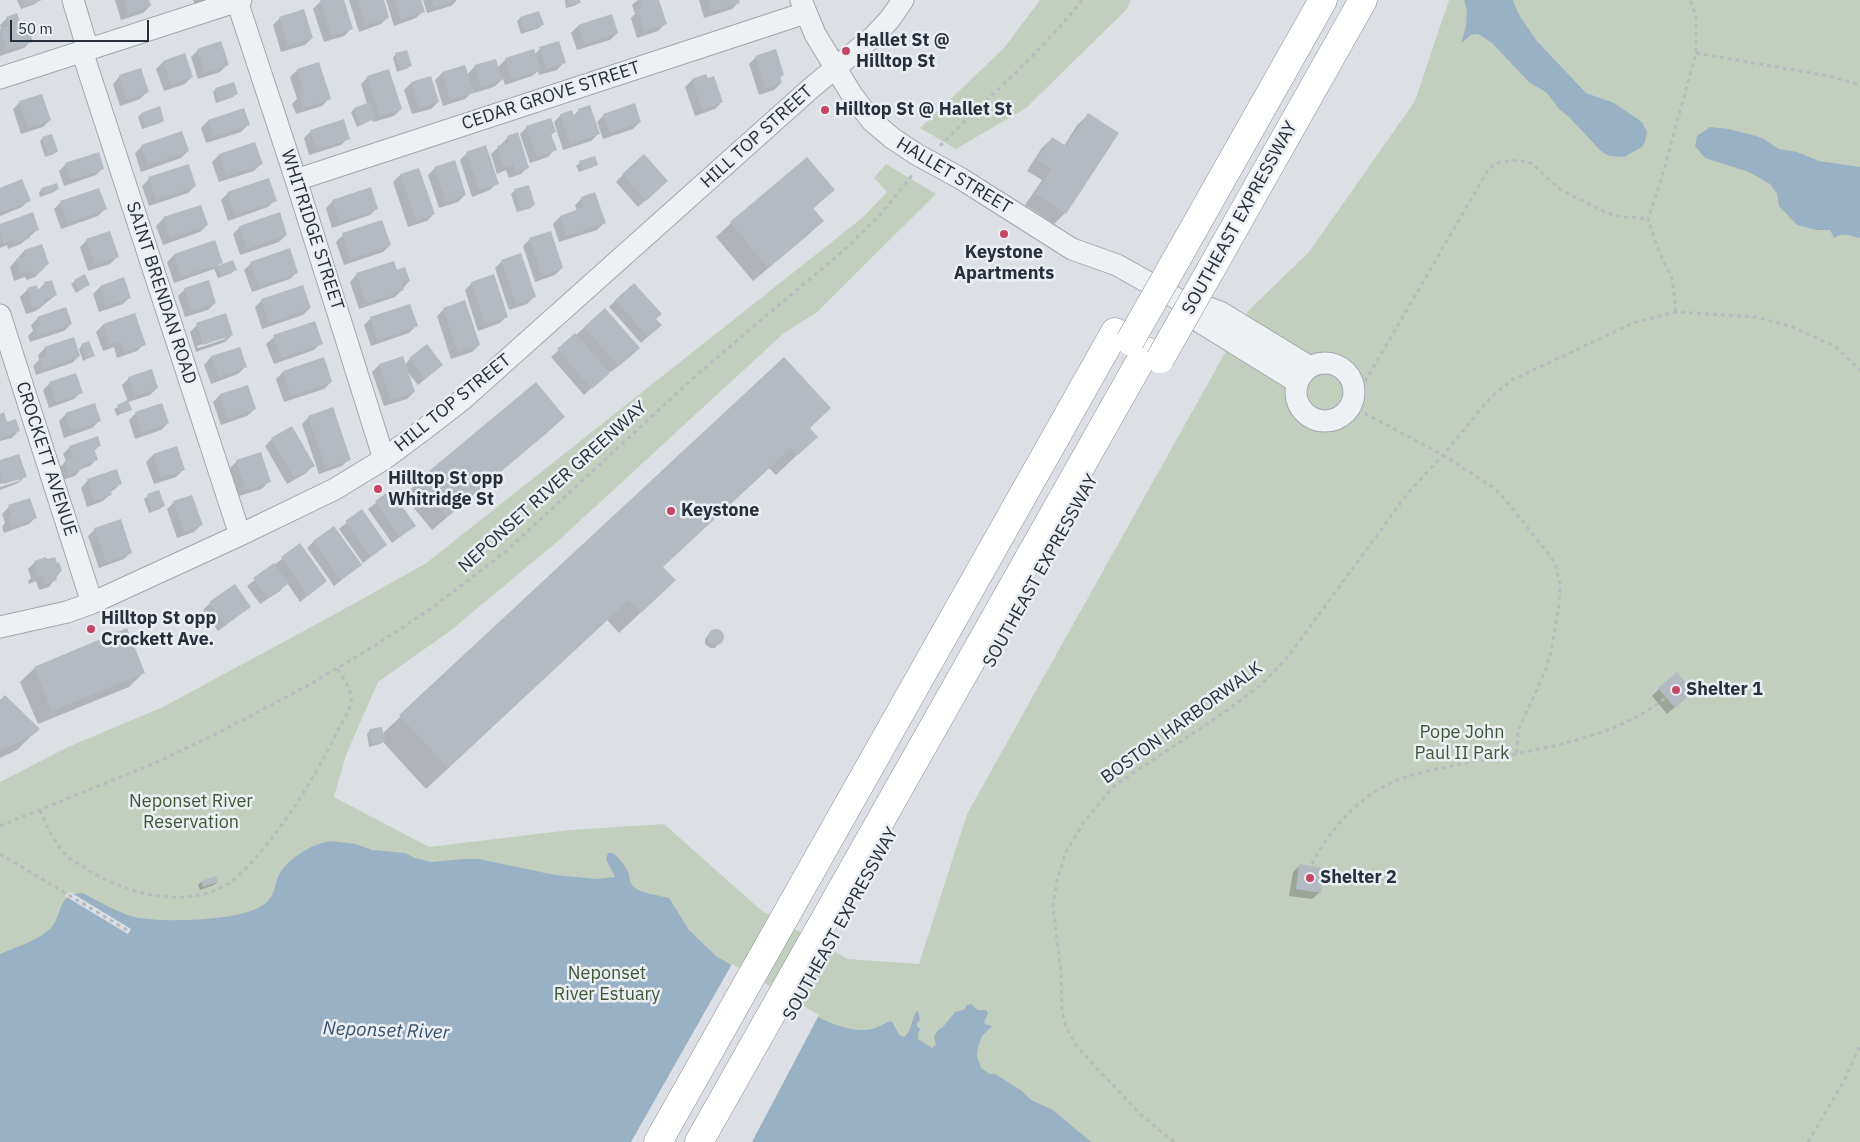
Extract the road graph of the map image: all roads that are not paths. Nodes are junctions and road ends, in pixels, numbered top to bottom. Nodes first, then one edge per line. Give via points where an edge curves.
1 (73, 0) edge
2 (903, 0) edge
3 (1304, 0) edge
4 (1323, 0) edge
5 (1344, 0) edge
6 (1363, 0) edge
7 (239, 1) edge
8 (803, 6) edge
9 (85, 51) junction
10 (836, 68) junction
11 (0, 78) edge
12 (296, 180) junction
13 (1188, 258) junction
14 (0, 315) edge
15 (1138, 346) junction
16 (1304, 374) junction
17 (384, 459) junction
18 (240, 535) junction
19 (92, 603) junction
20 (0, 627) edge
21 (805, 935) junction
22 (658, 1142) edge
23 (677, 1142) edge
24 (699, 1142) edge
25 (718, 1142) edge

1 - 9 street, SAINT BRENDAN ROAD
2 - 10 street via 882,28
3 - 13 highway, SOUTHEAST EXPRESSWAY
4 - 13 highway
5 - 13 highway
6 - 13 highway, SOUTHEAST EXPRESSWAY
7 - 9 street
7 - 12 street, WHITRIDGE STREET
8 - 10 street, HALLET STREET via 815,34
8 - 12 street, CEDAR GROVE STREET
9 - 11 street
9 - 18 street, SAINT BRENDAN ROAD
10 - 16 street, HALLET STREET via 865,113 899,144 960,178 1072,249 1117,265 1181,301 1220,312
10 - 17 street, HILL TOP STREET via 462,400
12 - 17 street, WHITRIDGE STREET
13 - 15 highway, SOUTHEAST EXPRESSWAY, bridge
13 - 15 highway, SOUTHEAST EXPRESSWAY
14 - 19 street, CROCKETT AVENUE
15 - 21 highway, SOUTHEAST EXPRESSWAY
15 - 21 highway, SOUTHEAST EXPRESSWAY
16 - 16 street via 1295,390 1299,407 1311,419 1334,421 1346,413 1354,398 1354,388 1346,372 1338,366 1319,363
17 - 18 street, HILL TOP STREET via 335,489
18 - 19 street, HILL TOP STREET
19 - 20 street, HILL TOP STREET
21 - 22 highway, SOUTHEAST EXPRESSWAY
21 - 23 highway
21 - 24 highway
21 - 25 highway, SOUTHEAST EXPRESSWAY

